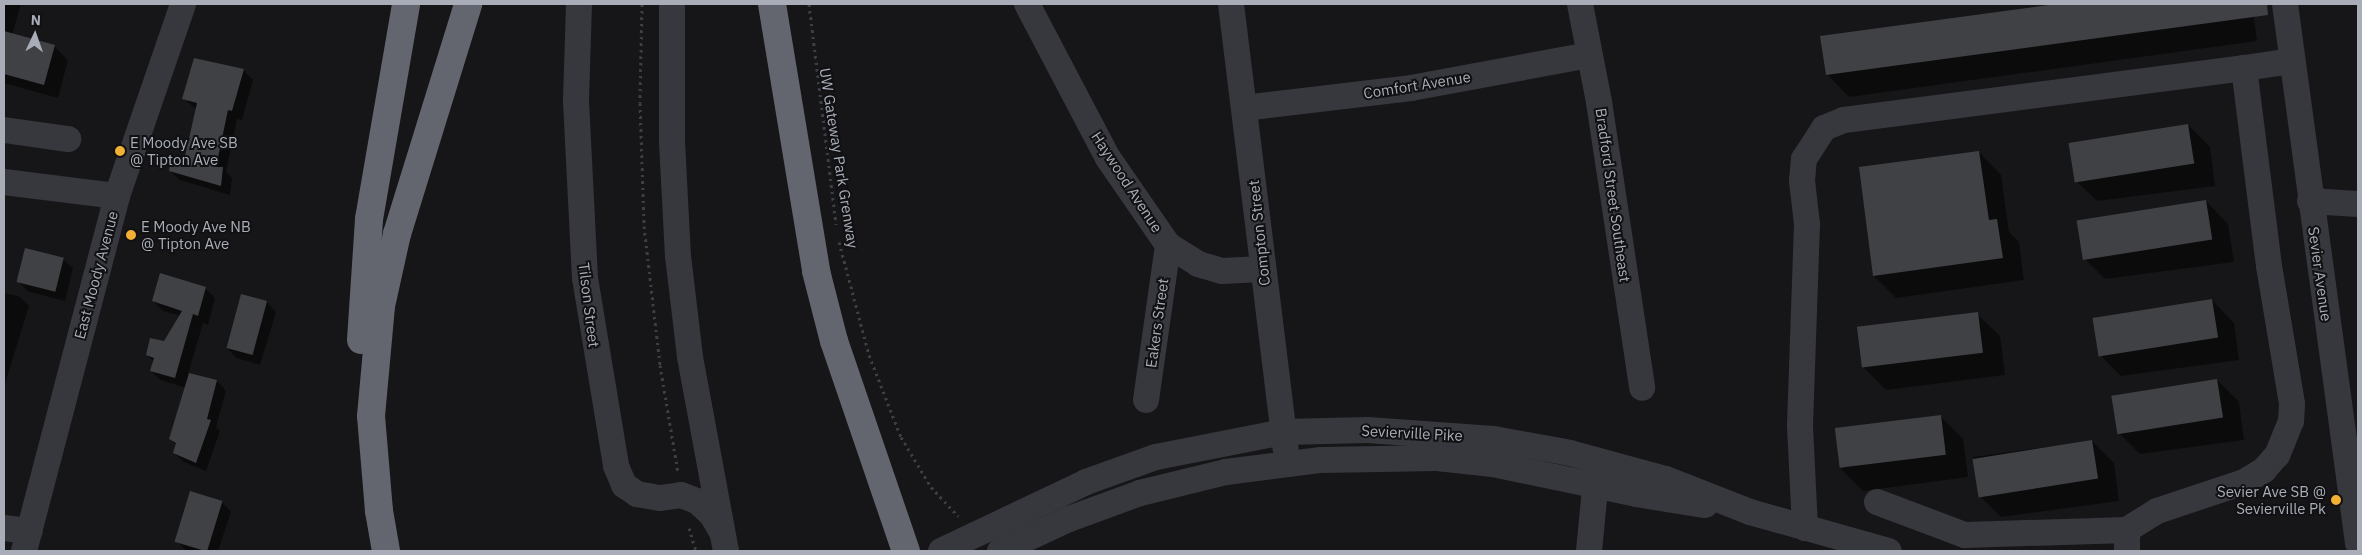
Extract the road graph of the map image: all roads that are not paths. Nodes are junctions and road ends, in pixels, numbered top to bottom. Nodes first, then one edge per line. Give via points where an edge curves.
1 (183, 4) edge
2 (406, 4) edge
3 (468, 4) edge
4 (578, 4) edge
5 (672, 4) edge
6 (772, 4) edge
7 (1026, 4) edge
8 (1231, 4) edge
9 (1580, 4) edge
10 (2285, 4) edge
11 (1589, 55) junction
12 (2292, 62) junction
13 (2244, 68) junction
14 (1244, 108) junction
15 (4, 130) edge
16 (68, 139) dead end
17 (4, 182) edge
18 (117, 196) junction
19 (2310, 201) junction
20 (2358, 204) edge
21 (1168, 245) junction
22 (1262, 269) junction
23 (1642, 388) dead end
24 (1146, 400) dead end
25 (371, 416) junction
26 (1284, 432) junction
27 (708, 453) junction
28 (1598, 459) junction
29 (1287, 463) junction
30 (1595, 485) junction
31 (2355, 490) edge
32 (682, 495) junction
33 (1877, 502) dead end
34 (1750, 512) junction
35 (4, 528) edge
36 (1804, 528) junction
37 (27, 541) edge
38 (2127, 541) edge
39 (724, 542) edge
40 (2358, 543) edge
41 (386, 551) edge
42 (906, 551) edge
43 (941, 551) edge
44 (1000, 551) edge
45 (1589, 551) edge
46 (1889, 551) edge

1 - 18 street, East Moody Avenue
2 - 25 highway via 377,163 362,296 360,351
3 - 25 highway via 395,242 381,306
4 - 32 street, Tilson Street via 576,100 585,278 616,466 624,485 637,494 660,498
5 - 27 street via 672,142 678,256 690,357
6 - 42 highway via 816,271 834,342
7 - 21 street, Haywood Avenue via 1108,158
8 - 14 street, Compton Street
9 - 11 street, Bradford Street Southeast
10 - 12 street, Sevier Avenue
11 - 14 street, Comfort Avenue via 1411,88
11 - 23 street, Bradford Street Southeast
12 - 13 street
12 - 19 street, Sevier Avenue
13 - 36 street via 1844,120 1824,128 1804,158 1802,181 1807,224 1800,425
13 - 38 street via 2292,404 2291,420 2277,455 2264,470 2244,482 2157,511
14 - 22 street, Compton Street
15 - 16 street
17 - 18 street
18 - 37 street, East Moody Avenue
19 - 20 street
19 - 31 street, Sevier Avenue
21 - 22 street, Haywood Avenue via 1198,264 1222,271
21 - 24 street, Eakers Street
22 - 26 street, Compton Street
25 - 41 highway via 378,511
26 - 28 street, Sevierville Pike via 1435,432 1494,438
26 - 29 street, Compton Street
26 - 43 street, Sevierville Pike via 1156,457 1086,482
27 - 32 street via 695,482
27 - 39 street
28 - 30 street
28 - 34 street, Sevierville Pike via 1666,479
29 - 30 street, Sevierville Pike via 1370,457 1437,458 1493,464
29 - 44 street, Sevierville Pike via 1226,472 1140,493 1069,519
30 - 34 street, Sevierville Pike
30 - 45 street
31 - 40 street, Sevier Avenue
32 - 39 street via 704,507
33 - 38 street via 1965,535
34 - 36 street, Sevierville Pike
35 - 37 street
36 - 46 street, Sevierville Pike

